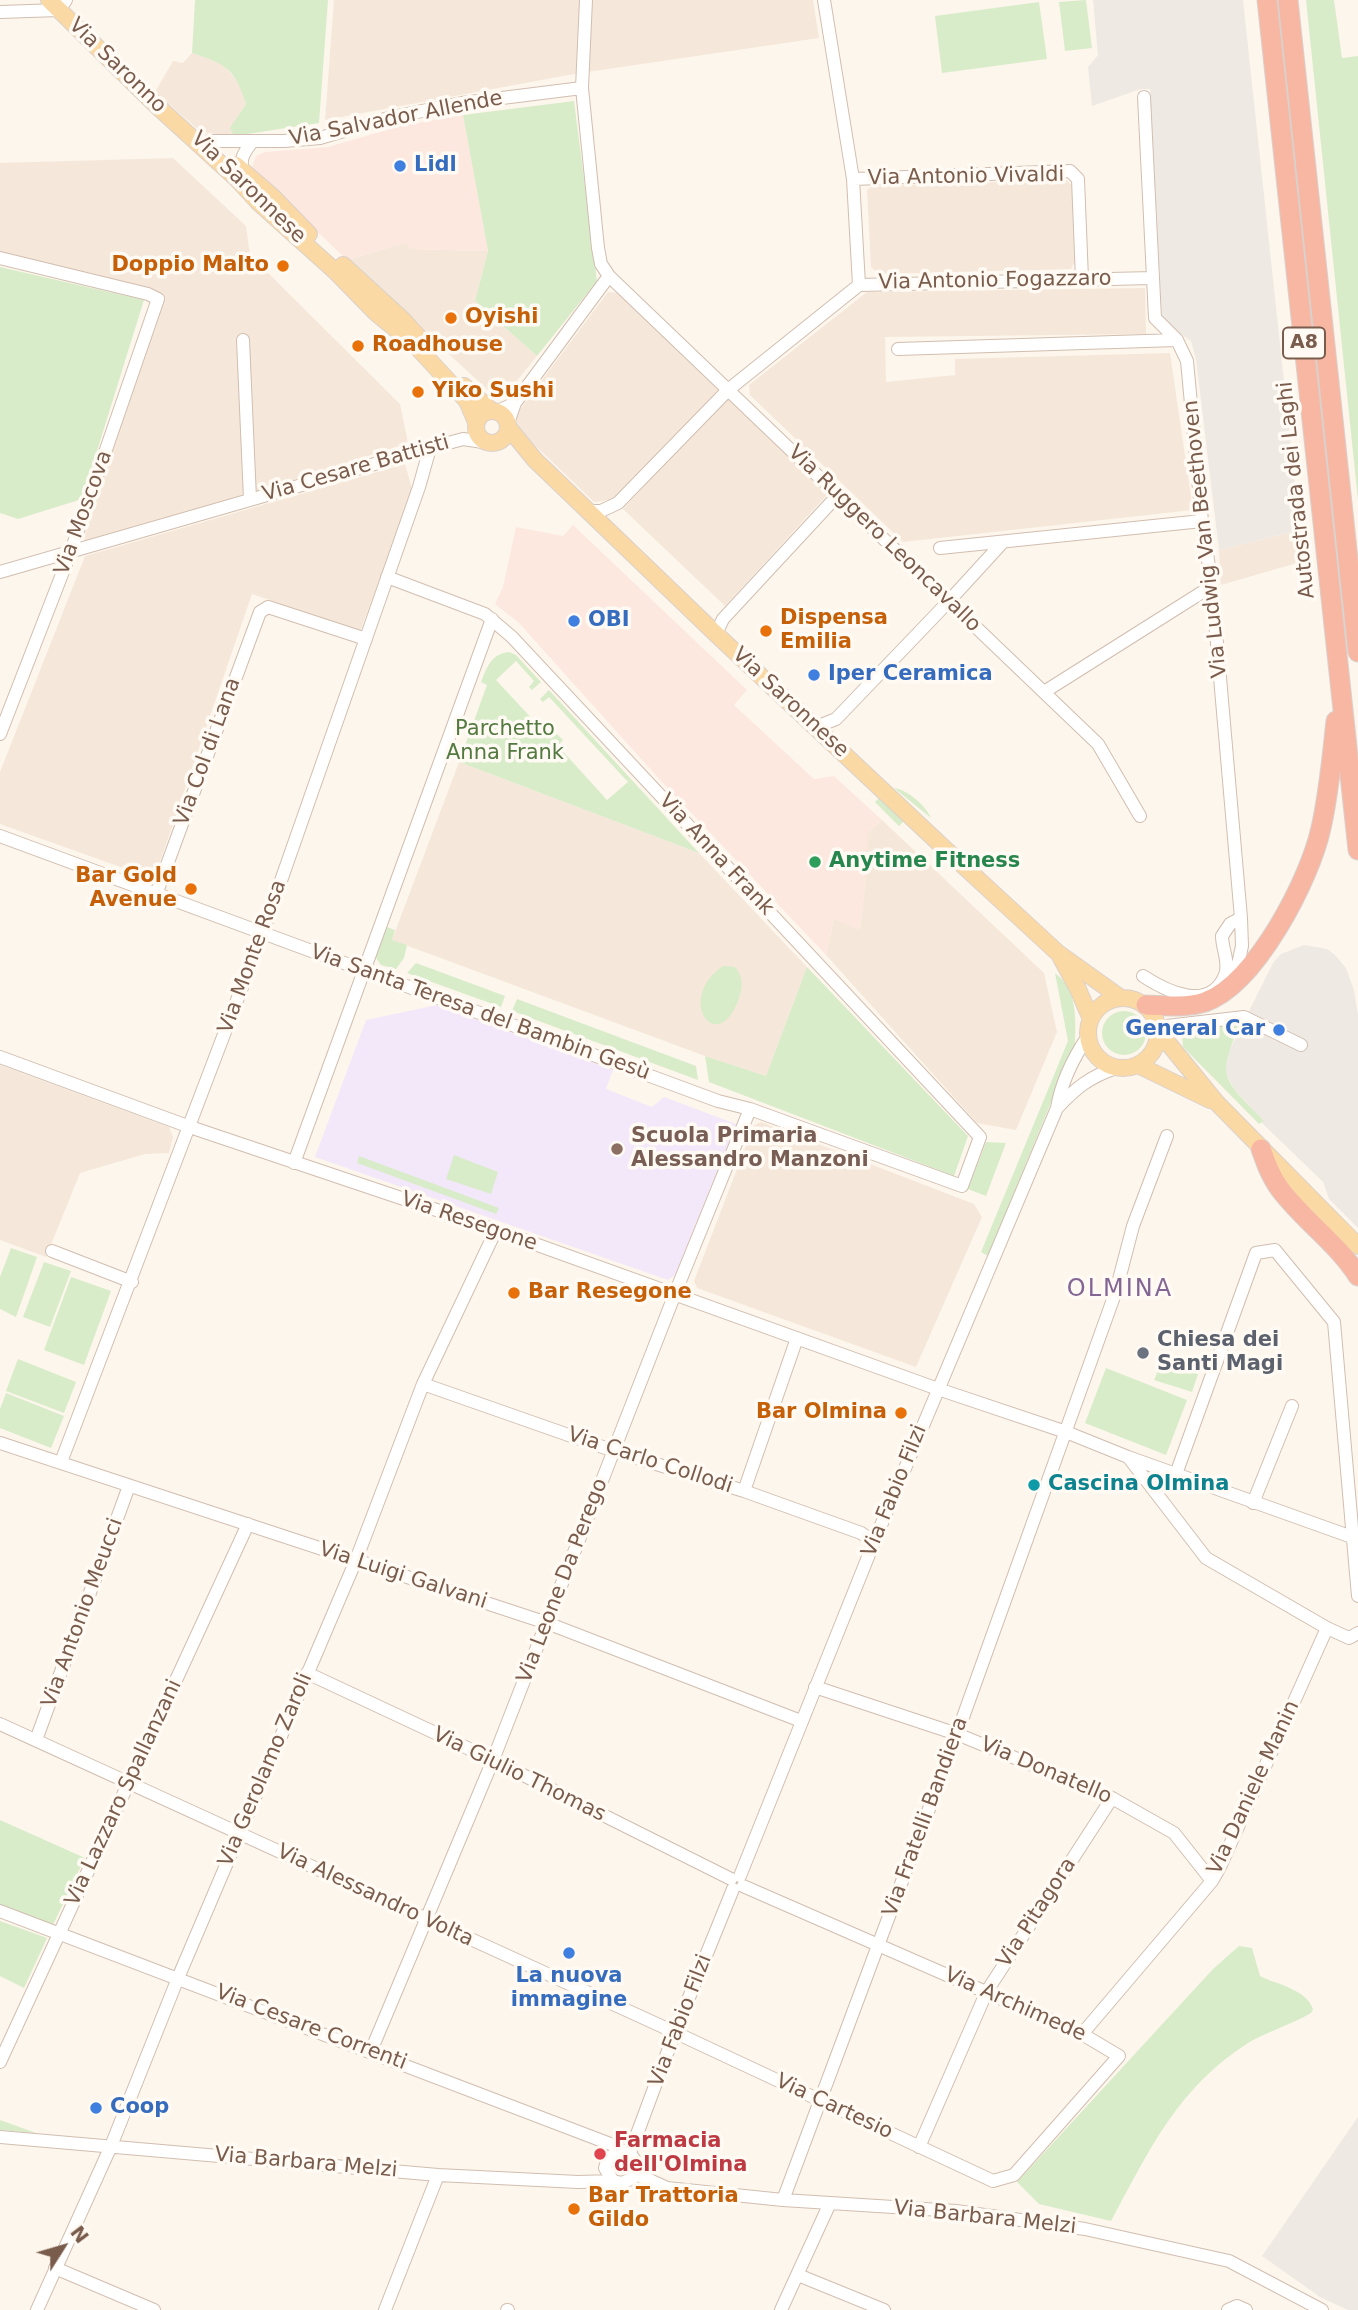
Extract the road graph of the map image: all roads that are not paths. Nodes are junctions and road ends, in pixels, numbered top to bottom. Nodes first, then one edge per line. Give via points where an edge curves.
1 (586, 0) edge
2 (824, 0) edge
3 (1267, 0) edge
4 (1288, 0) edge
5 (58, 3) edge
6 (0, 12) edge
7 (582, 88) junction
8 (1144, 97) dead end
9 (186, 130) junction
10 (209, 141) junction
11 (252, 142) junction
12 (244, 172) junction
13 (853, 179) junction
14 (0, 258) edge
15 (609, 276) junction
16 (1152, 278) junction
17 (1082, 279) junction
18 (859, 285) junction
19 (243, 340) dead end
20 (1177, 341) junction
21 (898, 349) dead end
22 (728, 390) junction
23 (501, 423) junction
24 (474, 433) junction
25 (430, 447) junction
26 (838, 495) junction
27 (250, 499) junction
28 (588, 511) junction
29 (1202, 521) junction
30 (1003, 542) junction
31 (940, 548) dead end
32 (71, 551) junction
33 (0, 572) edge
34 (387, 577) junction
35 (1212, 586) junction
36 (949, 601) junction
37 (492, 619) junction
38 (716, 634) junction
39 (366, 639) junction
40 (1358, 652) edge
41 (1340, 685) junction
42 (1044, 692) junction
43 (816, 727) junction
44 (0, 734) edge
45 (1140, 816) dead end
46 (0, 836) edge
47 (1358, 850) edge
48 (157, 892) junction
49 (1241, 918) junction
50 (263, 932) junction
51 (1058, 953) junction
52 (365, 969) junction
53 (1143, 976) dead end
54 (1229, 989) junction
55 (1121, 998) junction
56 (1146, 1006) junction
57 (1091, 1019) junction
58 (1159, 1030) junction
59 (1088, 1036) junction
60 (1301, 1045) dead end
61 (0, 1057) edge
62 (1138, 1065) junction
63 (1116, 1068) junction
64 (1216, 1102) junction
65 (1056, 1108) junction
66 (750, 1109) junction
67 (190, 1127) junction
68 (1167, 1136) dead end
69 (1261, 1149) junction
70 (294, 1163) junction
71 (962, 1186) joint
72 (496, 1230) junction
73 (1358, 1246) edge
74 (52, 1251) dead end
75 (1358, 1276) edge
76 (132, 1282) junction
77 (675, 1294) junction
78 (797, 1338) junction
79 (423, 1384) junction
80 (938, 1389) junction
81 (1292, 1406) dead end
82 (1066, 1432) junction
83 (0, 1443) edge
84 (614, 1451) junction
85 (1128, 1457) junction
86 (61, 1462) junction
87 (1176, 1474) junction
88 (129, 1486) junction
89 (744, 1491) junction
90 (1253, 1503) junction
91 (248, 1524) junction
92 (1352, 1537) junction
93 (874, 1542) junction
94 (356, 1560) junction
95 (1358, 1596) edge
96 (547, 1623) junction
97 (1327, 1628) junction
98 (1358, 1633) edge
99 (307, 1672) junction
100 (815, 1687) junction
101 (801, 1721) junction
102 (0, 1724) edge
103 (957, 1734) junction
104 (36, 1740) junction
105 (493, 1760) junction
106 (129, 1783) junction
107 (1112, 1798) junction
108 (239, 1834) junction
109 (1212, 1881) junction
110 (737, 1883) junction
111 (0, 1911) edge
112 (425, 1919) junction
113 (58, 1932) junction
114 (879, 1946) junction
115 (178, 1978) junction
116 (987, 1991) junction
117 (675, 2032) junction
118 (1082, 2034) junction
119 (371, 2051) junction
120 (0, 2062) edge
121 (820, 2101) junction
122 (0, 2137) edge
123 (111, 2146) junction
124 (919, 2147) junction
125 (626, 2152) junction
126 (606, 2162) junction
127 (636, 2174) junction
128 (438, 2175) junction
129 (613, 2181) junction
130 (993, 2181) joint
131 (578, 2182) junction
132 (783, 2200) junction
133 (830, 2203) junction
134 (55, 2268) junction
135 (798, 2275) junction
136 (37, 2310) edge
137 (155, 2310) edge
138 (385, 2310) edge
139 (781, 2310) edge
140 (884, 2310) edge
141 (1228, 2310) edge
142 (1246, 2310) edge
143 (1322, 2310) edge

1 - 7 street
2 - 13 street
3 - 41 highway, Autostrada dei Laghi / A8
4 - 40 highway, Autostrada dei Laghi / A8
5 - 6 street
5 - 9 main road, Via Saronno
7 - 11 street, Via Salvador Allende via 462,103 320,138
7 - 15 street via 598,248
8 - 16 street, Via Ludwig Van Beethoven
9 - 10 main road, Via Saronnese
9 - 24 main road, Via Saronnese via 415,345 467,401
10 - 11 street, Via Salvador Allende
10 - 12 main road, Via Saronnese
11 - 12 street via 241,160
12 - 23 main road, Via Saronnese via 396,313
13 - 17 street, Via Antonio Vivaldi via 1070,171 1078,178
13 - 18 street
14 - 32 street, Via Moscova via 158,299
15 - 22 street, Via Ruggero Leoncavallo
15 - 23 street
16 - 17 street, Via Antonio Fogazzaro
16 - 20 street, Via Ludwig Van Beethoven via 1155,318
17 - 18 street, Via Antonio Fogazzaro
18 - 22 street, Via Antonio Fogazzaro
19 - 27 street, Via Cesare Battisti
20 - 21 street
20 - 29 street, Via Ludwig Van Beethoven via 1187,361
22 - 26 street, Via Ruggero Leoncavallo
22 - 28 street, Via Antonio Fogazzaro via 618,503
23 - 24 main road via 482,414
23 - 24 main road via 492,444
23 - 28 main road, Via Saronnese
24 - 25 street, Via Cesare Battisti
25 - 27 street, Via Cesare Battisti
25 - 34 street, Via Monte Rosa
26 - 36 street, Via Ruggero Leoncavallo
26 - 38 street via 723,619
27 - 32 street, Via Cesare Battisti
28 - 38 main road, Via Saronnese
29 - 30 street
29 - 35 street, Via Ludwig Van Beethoven
30 - 31 street
30 - 36 street
32 - 33 street, Via Cesare Battisti
32 - 44 street, Via Moscova
34 - 37 street, Via Anna Frank
34 - 39 street, Via Monte Rosa
35 - 42 street
35 - 49 street, Via Ludwig Van Beethoven
36 - 42 street, Via Ruggero Leoncavallo
36 - 43 street via 836,719
37 - 52 street
37 - 71 street, Via Anna Frank via 980,1137
38 - 43 main road, Via Saronnese
39 - 48 street, Via Col di Lana via 268,607 260,612
39 - 50 street, Via Monte Rosa
41 - 47 highway, Autostrada dei Laghi / A8
41 - 54 highway via 1323,817 1309,866 1256,960
42 - 45 street, Via Ruggero Leoncavallo via 1098,744
43 - 51 main road, Via Saronnese
46 - 48 street, Via Santa Teresa del Bambin Gesù
48 - 50 street, Via Santa Teresa del Bambin Gesù
49 - 53 street via 1222,936 1226,974 1207,993 1188,997 1168,992
49 - 54 street, Via Ludwig Van Beethoven via 1238,974
50 - 52 street, Via Santa Teresa del Bambin Gesù
50 - 67 street, Via Monte Rosa
51 - 55 main road, Via Saronnese
51 - 57 main road, Via Saronnese
52 - 66 street, Via Santa Teresa del Bambin Gesù
52 - 70 street
54 - 56 highway via 1189,1006
55 - 56 main road, Via Saronnese
55 - 57 main road via 1105,1003
56 - 58 main road
57 - 59 main road
58 - 60 street via 1244,1017
58 - 62 main road via 1156,1048
58 - 64 main road
59 - 63 main road via 1097,1057
59 - 65 street, Via Fabio Filzi via 1077,1051
61 - 67 street, Via Resegone
62 - 63 main road
62 - 64 main road
63 - 65 street, Via Fabio Filzi via 1078,1086
64 - 69 main road
65 - 80 street, Via Fabio Filzi
66 - 71 street, Via Santa Teresa del Bambin Gesù
66 - 77 street, Via Leone Da Perego
67 - 70 street, Via Resegone
67 - 76 street, Via Monte Rosa
68 - 82 street, Via Fratelli Bandiera
69 - 73 main road
69 - 75 highway via 1282,1192
70 - 72 street, Via Resegone
72 - 77 street, Via Resegone
72 - 79 street, Via Gerolamo Zaroli
74 - 76 street
76 - 86 street, Via Monte Rosa
77 - 78 street, Via Resegone
77 - 84 street, Via Leone Da Perego
78 - 80 street, Via Resegone
78 - 89 street
79 - 84 street, Via Carlo Collodi
79 - 94 street, Via Gerolamo Zaroli
80 - 82 street, Via Resegone
80 - 93 street, Via Fabio Filzi
81 - 90 street
82 - 85 street, Via Resegone
82 - 103 street, Via Fratelli Bandiera
83 - 86 street, Via Luigi Galvani
84 - 89 street, Via Carlo Collodi
84 - 96 street, Via Leone Da Perego
85 - 87 street, Via Resegone
85 - 97 street via 1206,1558
86 - 88 street, Via Luigi Galvani
87 - 90 street, Via Resegone
87 - 92 street via 1256,1253 1275,1250 1334,1322
88 - 91 street, Via Luigi Galvani
88 - 104 street, Via Antonio Meucci
89 - 93 street, Via Carlo Collodi via 861,1533
90 - 92 street, Via Resegone
91 - 94 street, Via Luigi Galvani
91 - 106 street, Via Lazzaro Spallanzani
92 - 95 street
93 - 100 street, Via Fabio Filzi
94 - 96 street, Via Luigi Galvani
94 - 99 street, Via Gerolamo Zaroli
96 - 101 street, Via Luigi Galvani
96 - 105 street, Via Leone Da Perego
97 - 98 street via 1349,1638
97 - 109 street, Via Daniele Manin
99 - 105 street, Via Giulio Thomas
99 - 108 street, Via Gerolamo Zaroli
100 - 101 street, Via Fabio Filzi
100 - 103 street, Via Donatello
101 - 110 street, Via Fabio Filzi
102 - 104 street, Via Alessandro Volta
103 - 107 street, Via Donatello
103 - 114 street, Via Fratelli Bandiera
104 - 106 street, Via Alessandro Volta
105 - 110 street, Via Giulio Thomas
105 - 112 street, Via Leone Da Perego
106 - 108 street, Via Alessandro Volta
106 - 113 street, Via Lazzaro Spallanzani
107 - 109 street, Via Donatello via 1174,1833
107 - 116 street, Via Pitagora
108 - 112 street, Via Alessandro Volta
108 - 115 street, Via Gerolamo Zaroli
109 - 118 street, Via Daniele Manin
110 - 114 street, Via Archimede
110 - 117 street, Via Fabio Filzi
111 - 113 street, Via Cesare Correnti
112 - 117 street, Via Alessandro Volta
112 - 119 street, Via Leone Da Perego
113 - 115 street, Via Cesare Correnti
113 - 120 street, Via Lazzaro Spallanzani
114 - 116 street, Via Archimede
114 - 121 street, Via Fratelli Bandiera
115 - 119 street, Via Cesare Correnti
115 - 123 street, Via Gerolamo Zaroli
116 - 118 street, Via Archimede
116 - 124 street, Via Pitagora
117 - 121 street, Via Cartesio
117 - 125 street, Via Fabio Filzi
118 - 130 street, Via Archimede via 1119,2056 1014,2175
119 - 125 street, Via Cesare Correnti
121 - 124 street, Via Cartesio
121 - 132 street, Via Fratelli Bandiera
122 - 123 street, Via Barbara Melzi
123 - 128 street, Via Barbara Melzi
123 - 134 street, Via Gerolamo Zaroli
124 - 130 street, Via Cartesio
125 - 126 street via 611,2154
125 - 127 street via 637,2160
126 - 129 street via 606,2173
126 - 131 street
127 - 129 street, Via Barbara Melzi via 625,2183
127 - 132 street, Via Barbara Melzi via 667,2188
128 - 131 street, Via Barbara Melzi
128 - 138 street
129 - 131 street, Via Barbara Melzi
132 - 133 street, Via Barbara Melzi
133 - 135 street
133 - 143 street, Via Barbara Melzi via 956,2211 1085,2229 1229,2261
134 - 136 street, Via Gerolamo Zaroli
134 - 137 street
135 - 139 street
135 - 140 street
141 - 142 street via 1237,2306

